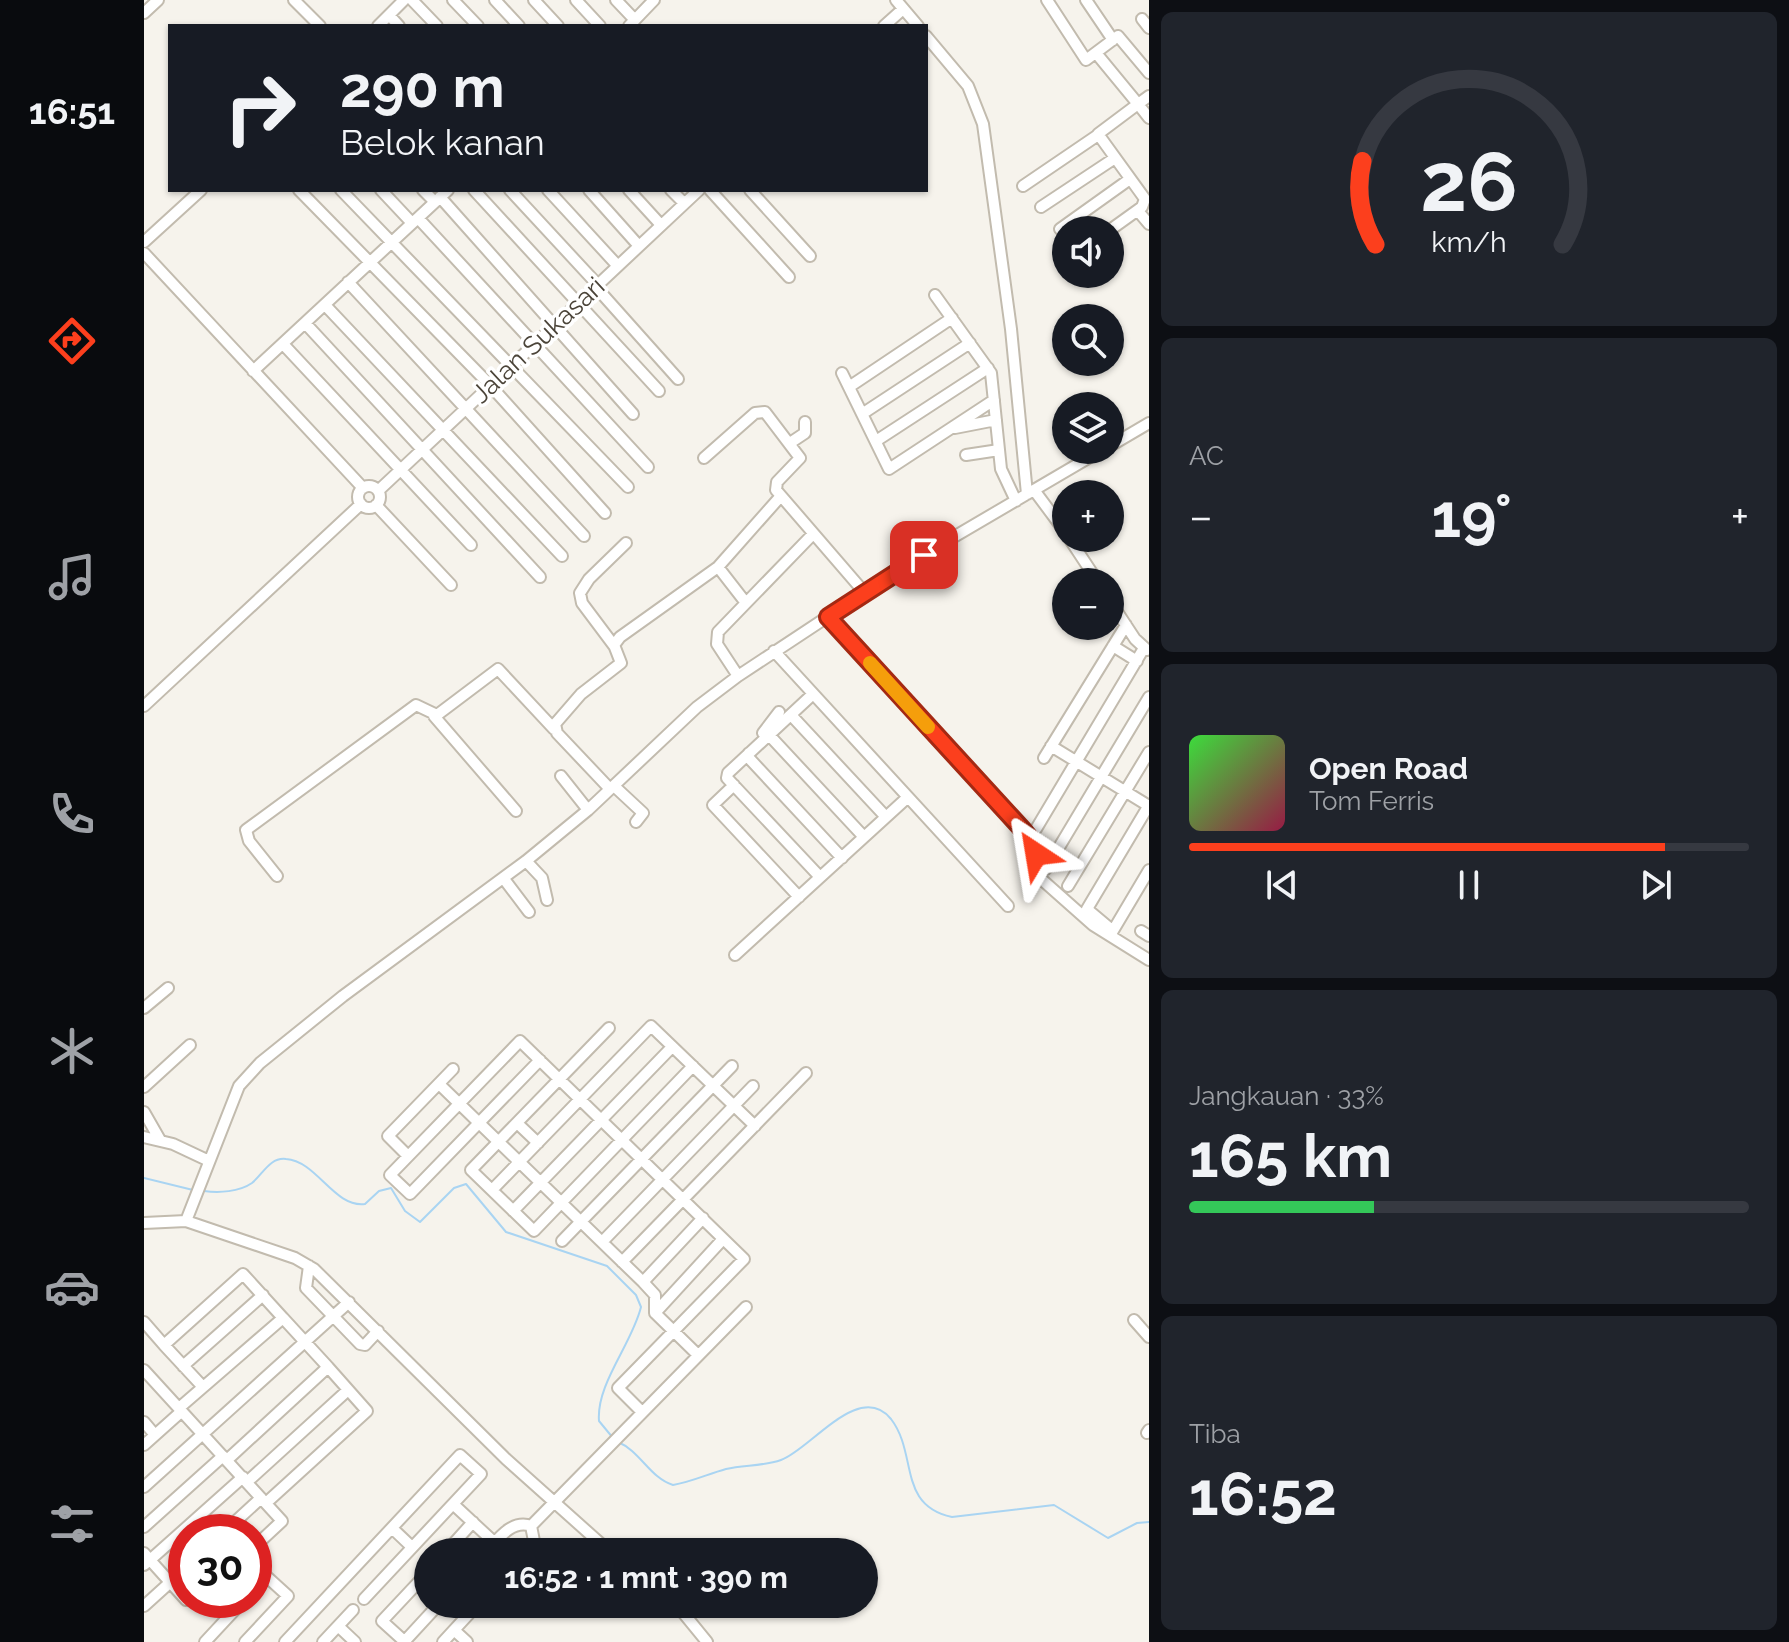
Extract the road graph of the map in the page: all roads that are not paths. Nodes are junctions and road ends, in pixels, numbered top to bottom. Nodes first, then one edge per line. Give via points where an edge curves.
1 (158, 0) edge
2 (294, 0) edge
3 (404, 0) edge
4 (412, 0) edge
5 (453, 0) edge
6 (495, 0) edge
7 (534, 0) edge
8 (576, 0) edge
9 (616, 0) edge
10 (654, 0) edge
11 (1047, 0) edge
12 (1086, 0) edge
13 (900, 4) edge
14 (144, 13) edge
15 (389, 15) junction
16 (632, 23) edge
17 (318, 24) edge
18 (380, 24) edge
19 (397, 24) edge
20 (435, 24) edge
21 (476, 24) edge
22 (517, 24) edge
23 (556, 24) edge
24 (598, 24) edge
25 (885, 24) edge
26 (916, 24) edge
27 (928, 38) edge
28 (1113, 40) junction
29 (1096, 53) junction
30 (1149, 73) edge
31 (1149, 96) edge
32 (1138, 104) junction
33 (1149, 118) edge
34 (1098, 135) junction
35 (1115, 158) junction
36 (1130, 179) junction
37 (1023, 186) dead end
38 (199, 192) edge
39 (301, 192) edge
40 (343, 192) edge
41 (383, 192) edge
42 (476, 192) edge
43 (512, 192) edge
44 (550, 192) edge
45 (591, 192) edge
46 (631, 192) edge
47 (673, 192) edge
48 (697, 192) edge
49 (712, 192) edge
50 (752, 192) edge
51 (441, 196) edge
52 (684, 203) junction
53 (1041, 207) dead end
54 (1138, 211) junction
55 (1078, 216) edge
56 (1124, 220) edge
57 (415, 221) junction
58 (1149, 224) edge
59 (661, 225) junction
60 (144, 242) edge
61 (390, 244) junction
62 (639, 246) junction
63 (144, 253) edge
64 (810, 256) dead end
65 (369, 264) junction
66 (617, 265) junction
67 (789, 277) dead end
68 (348, 282) junction
69 (596, 285) junction
70 (935, 295) dead end
71 (579, 302) junction
72 (325, 305) junction
73 (952, 318) junction
74 (305, 323) junction
75 (556, 324) junction
76 (970, 343) junction
77 (283, 344) junction
78 (533, 344) junction
79 (512, 363) junction
80 (988, 368) junction
81 (253, 371) junction
82 (842, 373) dead end
83 (678, 379) dead end
84 (489, 384) junction
85 (849, 387) junction
86 (659, 391) dead end
87 (994, 400) junction
88 (465, 409) junction
89 (633, 414) dead end
90 (862, 414) junction
91 (996, 420) junction
92 (805, 422) dead end
93 (1149, 423) edge
94 (443, 429) junction
95 (950, 429) junction
96 (1124, 438) edge
97 (876, 441) junction
98 (790, 443) junction
99 (422, 449) junction
100 (999, 450) junction
101 (966, 455) dead end
102 (704, 458) dead end
103 (1078, 464) edge
104 (648, 467) dead end
105 (400, 469) junction
106 (628, 487) dead end
107 (363, 488) junction
108 (1034, 490) junction
109 (378, 491) junction
110 (780, 497) junction
111 (1016, 501) junction
112 (361, 504) junction
113 (376, 505) junction
114 (605, 513) dead end
115 (1052, 513) edge
116 (813, 534) junction
117 (584, 536) dead end
118 (626, 543) dead end
119 (471, 545) dead end
120 (562, 556) dead end
121 (718, 567) junction
122 (540, 577) dead end
123 (451, 585) dead end
124 (864, 592) junction
125 (746, 603) junction
126 (828, 617) junction
127 (1124, 622) edge
128 (1126, 625) junction
129 (1113, 646) junction
130 (615, 647) junction
131 (1147, 649) edge
132 (774, 651) junction
133 (1137, 661) junction
134 (738, 676) junction
135 (813, 694) junction
136 (1149, 697) edge
137 (769, 702) dead end
138 (144, 706) edge
139 (434, 716) junction
140 (785, 716) junction
141 (554, 729) junction
142 (769, 735) junction
143 (1051, 746) junction
144 (1149, 752) edge
145 (747, 756) junction
146 (1044, 758) dead end
147 (1076, 762) junction
148 (561, 776) dead end
149 (1101, 777) junction
150 (734, 785) junction
151 (612, 787) junction
152 (1125, 792) junction
153 (908, 797) junction
154 (1149, 806) edge
155 (588, 810) junction
156 (516, 811) dead end
157 (886, 817) junction
158 (636, 822) dead end
159 (1036, 829) dead end
160 (864, 837) junction
161 (842, 858) junction
162 (526, 861) junction
163 (1046, 869) dead end
164 (1149, 870) edge
165 (277, 876) dead end
166 (820, 877) junction
167 (504, 879) junction
168 (1068, 886) dead end
169 (799, 897) junction
170 (547, 900) dead end
171 (1008, 906) dead end
172 (529, 912) dead end
173 (1112, 933) junction
174 (735, 955) dead end
175 (1149, 960) edge
176 (168, 988) dead end
177 (144, 1008) edge
178 (609, 1028) dead end
179 (530, 1031) dead end
180 (520, 1041) junction
181 (190, 1045) dead end
182 (672, 1047) junction
183 (540, 1060) junction
184 (693, 1066) junction
185 (732, 1066) dead end
186 (453, 1069) dead end
187 (806, 1073) dead end
188 (559, 1079) junction
189 (439, 1084) junction
190 (713, 1086) junction
191 (753, 1086) dead end
192 (144, 1087) edge
193 (580, 1099) junction
194 (459, 1104) junction
195 (734, 1106) junction
196 (144, 1112) edge
197 (602, 1120) junction
198 (479, 1123) junction
199 (517, 1123) junction
200 (755, 1126) junction
201 (144, 1137) edge
202 (160, 1140) junction
203 (622, 1140) junction
204 (498, 1142) junction
205 (538, 1143) junction
206 (408, 1156) junction
207 (642, 1159) junction
208 (207, 1160) junction
209 (519, 1162) junction
210 (663, 1180) junction
211 (541, 1183) junction
212 (492, 1190) junction
213 (683, 1199) junction
214 (561, 1202) junction
215 (513, 1211) junction
216 (703, 1218) junction
217 (186, 1221) junction
218 (581, 1222) junction
219 (144, 1223) edge
220 (723, 1239) junction
221 (562, 1241) dead end
222 (602, 1242) junction
223 (622, 1262) junction
224 (309, 1266) junction
225 (643, 1282) junction
226 (263, 1295) junction
227 (349, 1302) junction
228 (746, 1307) dead end
229 (655, 1313) junction
230 (334, 1316) junction
231 (283, 1318) junction
232 (1134, 1320) dead end
233 (144, 1322) edge
234 (378, 1331) junction
235 (674, 1331) junction
236 (1149, 1337) edge
237 (305, 1343) junction
238 (164, 1345) junction
239 (698, 1355) junction
240 (183, 1366) junction
241 (328, 1367) junction
242 (144, 1370) edge
243 (203, 1387) junction
244 (348, 1390) junction
245 (181, 1409) junction
246 (642, 1412) junction
247 (144, 1422) edge
248 (203, 1433) junction
249 (155, 1435) junction
250 (144, 1445) edge
251 (225, 1458) junction
252 (245, 1479) junction
253 (144, 1487) edge
254 (264, 1500) junction
255 (552, 1503) junction
256 (453, 1504) junction
257 (246, 1514) edge
258 (473, 1522) junction
259 (536, 1522) junction
260 (144, 1527) edge
261 (392, 1528) junction
262 (272, 1530) edge
263 (459, 1538) edge
264 (490, 1538) edge
265 (500, 1538) edge
266 (534, 1538) edge
267 (593, 1538) edge
268 (412, 1547) junction
269 (146, 1559) edge
270 (168, 1581) edge
271 (272, 1581) edge
272 (168, 1585) edge
273 (414, 1587) edge
274 (364, 1599) dead end
275 (144, 1606) edge
276 (353, 1610) dead end
277 (272, 1613) edge
278 (227, 1618) edge
279 (267, 1618) edge
280 (426, 1618) edge
281 (465, 1618) edge
282 (687, 1618) edge
283 (338, 1626) junction
284 (454, 1630) junction
285 (205, 1642) edge
286 (245, 1642) edge
287 (285, 1642) edge
288 (323, 1642) edge
289 (355, 1642) edge
290 (404, 1642) edge
291 (443, 1642) edge
292 (467, 1642) edge
293 (707, 1642) edge

1 - 14 street
2 - 17 street
3 - 15 street
4 - 20 street
5 - 21 street
6 - 22 street
7 - 23 street
8 - 24 street
9 - 16 street
10 - 16 street
11 - 29 street via 1086,60
12 - 28 street
13 - 25 street
13 - 26 street
15 - 18 street
15 - 19 street
27 - 108 street via 968,86 983,124
28 - 29 street
28 - 30 street via 1118,36
29 - 32 street
31 - 32 street
32 - 33 street
32 - 34 street
34 - 35 street
34 - 37 street
35 - 36 street
35 - 53 street
36 - 54 street via 1145,199
36 - 55 street
38 - 60 street
39 - 65 street
40 - 61 street
41 - 57 street
42 - 71 street
43 - 69 street
44 - 66 street
45 - 62 street
46 - 59 street
47 - 52 street
48 - 52 street, Jalan Sukasari
49 - 67 street
50 - 64 street
51 - 57 street
51 - 75 street
52 - 59 street, Jalan Sukasari
54 - 56 street
54 - 58 street
57 - 61 street
57 - 78 street
59 - 62 street, Jalan Sukasari
61 - 65 street
61 - 79 street
62 - 66 street, Jalan Sukasari
63 - 81 street
65 - 68 street
65 - 84 street
66 - 69 street, Jalan Sukasari
68 - 72 street
68 - 88 street
69 - 71 street, Jalan Sukasari
69 - 83 street
70 - 73 street
71 - 75 street, Jalan Sukasari
71 - 86 street
72 - 74 street
72 - 94 street
73 - 76 street
73 - 85 street
74 - 77 street
74 - 99 street
75 - 78 street, Jalan Sukasari
75 - 89 street
76 - 80 street
76 - 90 street
77 - 81 street
77 - 105 street
78 - 79 street, Jalan Sukasari
78 - 104 street
79 - 84 street, Jalan Sukasari
79 - 106 street
80 - 87 street
80 - 97 street
81 - 107 street
82 - 85 street
84 - 88 street, Jalan Sukasari
84 - 114 street
85 - 90 street
87 - 91 street
87 - 95 street
88 - 94 street, Jalan Sukasari
88 - 117 street
90 - 97 street
91 - 95 street
91 - 100 street
92 - 98 street via 805,433
93 - 96 street
94 - 99 street, Jalan Sukasari
94 - 120 street
95 - 97 street via 889,469
98 - 102 street via 765,412 758,411
98 - 110 street via 800,460 775,484
99 - 105 street, Jalan Sukasari
99 - 122 street
100 - 101 street
100 - 111 street via 1001,469
103 - 108 street
105 - 109 street, Jalan Sukasari
105 - 119 street
107 - 109 street
107 - 112 street
108 - 111 street
108 - 115 street
109 - 113 street
110 - 116 street
110 - 121 street
111 - 124 street
112 - 113 street
112 - 138 street
113 - 123 street
116 - 124 street
116 - 125 street
118 - 130 street via 580,593
121 - 125 street
121 - 130 street via 631,627
124 - 126 street
125 - 134 street via 715,638
126 - 132 street
126 - 173 street via 1032,840 1038,849 1031,870 1087,920
127 - 128 street
128 - 129 street
128 - 131 street
129 - 133 street
129 - 143 street
130 - 141 street via 621,663 581,694
131 - 133 street
132 - 134 street
132 - 135 street
133 - 147 street
134 - 151 street
135 - 140 street
135 - 153 street
136 - 149 street
137 - 140 street
139 - 141 street via 498,669
139 - 156 street
139 - 165 street via 416,705 249,827 249,841
140 - 142 street
140 - 145 street
140 - 157 street
141 - 151 street
142 - 145 street
142 - 160 street
143 - 146 street
143 - 147 street
144 - 152 street
145 - 150 street via 728,773
145 - 161 street
147 - 149 street
147 - 159 street
148 - 155 street
149 - 152 street
149 - 163 street
150 - 166 street
150 - 169 street via 713,805
151 - 155 street
151 - 158 street via 643,813
152 - 154 street
152 - 168 street
153 - 157 street
153 - 171 street
154 - 173 street via 1087,909
155 - 162 street
157 - 160 street
160 - 161 street
161 - 166 street
162 - 167 street
162 - 170 street via 542,878
164 - 173 street
166 - 169 street
167 - 172 street
167 - 208 street via 343,996 251,1071 239,1086
169 - 174 street
173 - 175 street
176 - 177 street
178 - 188 street
179 - 180 street
180 - 183 street
180 - 194 street
181 - 192 street
182 - 184 street
182 - 193 street via 651,1026
182 - 197 street
183 - 188 street
183 - 198 street
184 - 190 street
184 - 203 street
185 - 190 street
186 - 189 street
187 - 200 street
188 - 193 street
188 - 199 street
189 - 194 street
189 - 206 street via 388,1136
190 - 195 street
190 - 207 street
191 - 195 street
193 - 197 street
193 - 205 street
194 - 198 street
194 - 206 street
195 - 200 street
195 - 210 street
196 - 202 street
197 - 203 street
197 - 211 street
198 - 204 street
198 - 206 street via 410,1194 390,1175
199 - 204 street
199 - 205 street
200 - 213 street
201 - 202 street
202 - 208 street
203 - 207 street
203 - 214 street
204 - 209 street
204 - 212 street via 471,1170
205 - 209 street
207 - 210 street
207 - 218 street
208 - 217 street
209 - 211 street
209 - 212 street
210 - 213 street
210 - 222 street
211 - 214 street
211 - 215 street
212 - 215 street
213 - 216 street
213 - 223 street
214 - 215 street via 534,1231
214 - 218 street
216 - 220 street
216 - 225 street
217 - 219 street
217 - 224 street
218 - 221 street
218 - 222 street
220 - 229 street
220 - 235 street via 744,1259
222 - 223 street
223 - 225 street
224 - 227 street
224 - 230 street via 306,1288
225 - 229 street via 655,1295
226 - 231 street
226 - 238 street via 243,1274
226 - 240 street
227 - 230 street
227 - 234 street
228 - 239 street
229 - 235 street
230 - 234 street via 361,1345
230 - 237 street
231 - 237 street
231 - 243 street
232 - 236 street
233 - 238 street
234 - 255 street
235 - 239 street
235 - 246 street via 618,1388
237 - 241 street
237 - 248 street
238 - 240 street
239 - 246 street
240 - 243 street
241 - 244 street
241 - 251 street
242 - 245 street
243 - 245 street
244 - 252 street
244 - 254 street via 367,1411
245 - 248 street
245 - 249 street
246 - 255 street
247 - 249 street
248 - 251 street
248 - 253 street
249 - 250 street
251 - 252 street
251 - 260 street
252 - 254 street
252 - 269 street
254 - 257 street
254 - 262 street via 282,1521
255 - 259 street
255 - 267 street
256 - 258 street
256 - 261 street via 481,1474 460,1455
256 - 268 street
258 - 263 street
258 - 264 street
259 - 265 street via 513,1526
259 - 266 street
261 - 268 street
261 - 287 street
268 - 274 street
269 - 270 street
271 - 277 street via 288,1596
272 - 275 street
273 - 290 street via 382,1621
276 - 283 street
278 - 285 street
279 - 286 street
280 - 290 street
281 - 284 street
282 - 293 street
283 - 288 street
283 - 289 street
284 - 291 street
284 - 292 street

